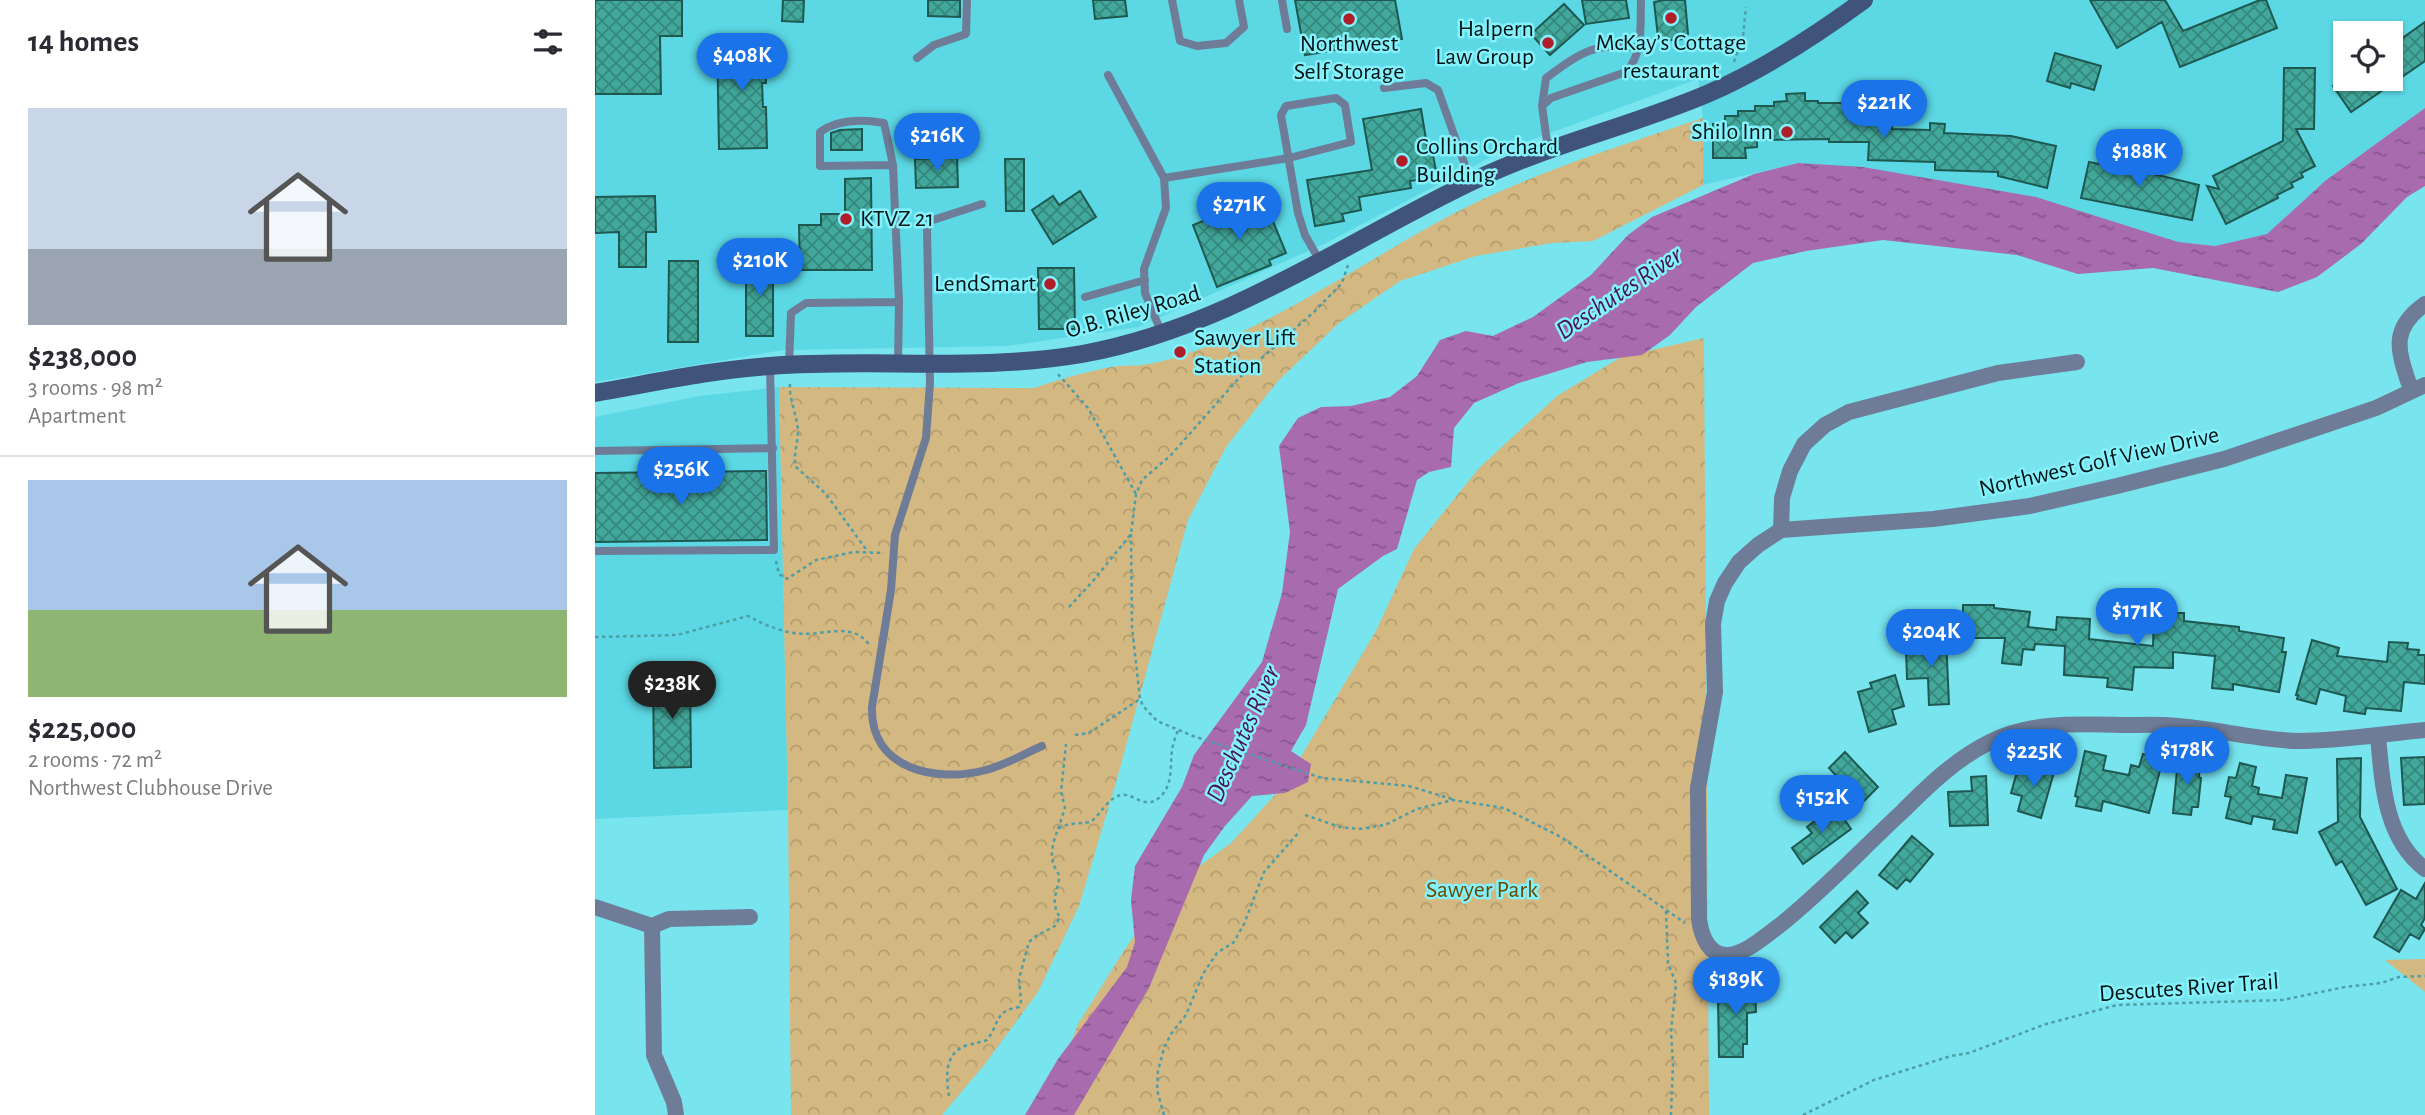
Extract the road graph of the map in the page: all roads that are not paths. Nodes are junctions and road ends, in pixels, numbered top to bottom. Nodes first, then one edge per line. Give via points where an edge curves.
1 (967, 0) edge
2 (1171, 0) edge
3 (1238, 0) edge
4 (1282, 0) edge
5 (1641, 0) edge
6 (1864, 0) edge
7 (1287, 29) dead end
8 (1639, 48) junction
9 (917, 58) dead end
10 (1108, 75) dead end
11 (1384, 88) dead end
12 (1542, 106) junction
13 (1548, 149) junction
14 (1289, 158) junction
15 (894, 165) junction
16 (1164, 178) junction
17 (1471, 182) junction
18 (982, 204) dead end
19 (1321, 263) junction
20 (1145, 280) junction
21 (1085, 297) dead end
22 (899, 302) junction
23 (2425, 304) edge
24 (1162, 334) junction
25 (2077, 362) dead end
26 (898, 364) junction
27 (930, 364) junction
28 (789, 365) junction
29 (770, 366) junction
30 (2418, 388) edge
31 (595, 393) edge
32 (773, 448) junction
33 (595, 451) edge
34 (1781, 530) junction
35 (595, 551) edge
36 (2425, 730) edge
37 (2378, 735) junction
38 (1042, 746) dead end
39 (2425, 869) edge
40 (595, 907) edge
41 (750, 916) dead end
42 (652, 926) junction
43 (676, 1115) edge

1 - 9 lane via 966,34 934,45
2 - 3 lane via 1180,41 1197,46 1226,43 1244,27
4 - 7 lane
5 - 8 lane
6 - 13 street, O.B. Riley Road via 1772,61 1718,89
8 - 12 lane via 1626,72 1551,98
8 - 12 lane via 1615,44 1591,49 1566,63 1546,78
10 - 16 lane
11 - 17 lane via 1426,83 1438,90
12 - 13 lane
13 - 17 street, O.B. Riley Road
14 - 14 lane via 1351,142 1345,106 1336,98 1286,106 1281,115
14 - 16 lane
14 - 19 lane via 1298,213
15 - 15 lane via 820,166 820,132 830,124 884,123
15 - 22 lane
16 - 20 lane via 1166,208 1144,269
17 - 19 street, O.B. Riley Road
18 - 27 lane via 930,221 927,230
19 - 24 street, O.B. Riley Road via 1228,309
20 - 21 lane
20 - 24 lane via 1145,293
22 - 26 lane
22 - 28 lane via 806,303 791,313
23 - 30 street via 2406,320 2399,335 2400,354
24 - 27 street, O.B. Riley Road via 1046,359
25 - 34 street via 1998,373 1849,412 1825,425 1804,444 1790,471 1782,498
26 - 27 street, O.B. Riley Road
26 - 28 street, O.B. Riley Road
27 - 38 lane via 926,438 898,520 872,723 886,752 924,772 947,775 988,770
28 - 29 street, O.B. Riley Road
29 - 31 street, O.B. Riley Road
29 - 32 lane
30 - 34 street, Northwest Golf View Drive via 2376,408 2224,459 2030,506 1933,519
32 - 33 lane
32 - 35 lane via 774,550
34 - 37 street via 1739,562 1717,601 1713,624 1715,692 1699,788 1699,919 1710,948 1724,955 1765,937 1795,913 1964,757 2026,729 2066,724 2178,726 2299,741
36 - 37 street
37 - 39 street via 2383,797 2410,857
40 - 42 street
41 - 42 street via 669,919
42 - 43 street via 654,1055

